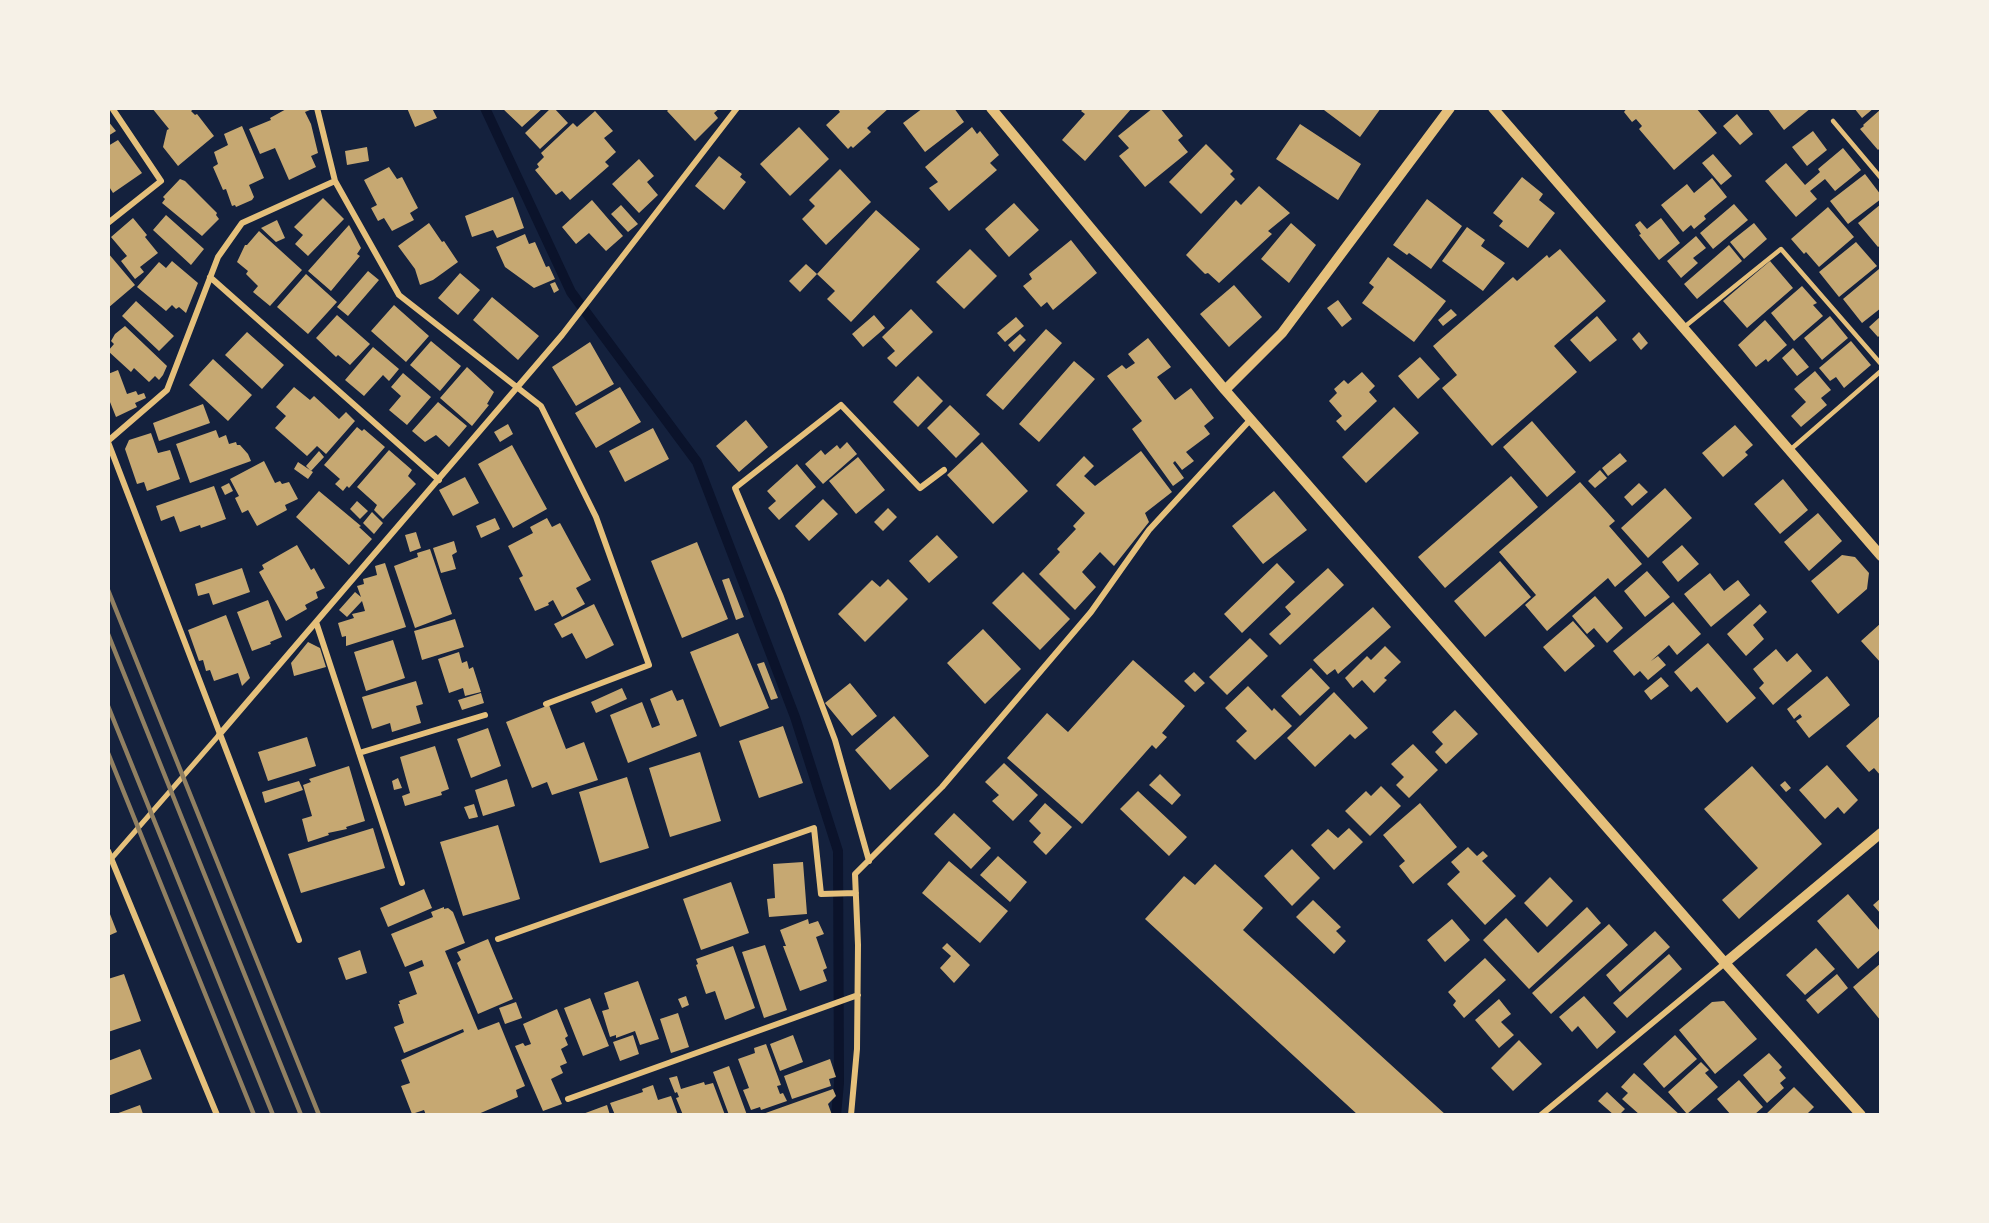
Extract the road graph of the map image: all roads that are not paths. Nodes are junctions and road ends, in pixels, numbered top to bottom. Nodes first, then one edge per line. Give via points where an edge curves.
1 (112, 108) edge
2 (317, 108) edge
3 (737, 108) edge
4 (992, 108) edge
5 (1450, 108) edge
6 (1493, 108) edge
7 (1833, 121) dead end
8 (1881, 178) edge
9 (335, 182) junction
10 (108, 223) edge
11 (210, 277) junction
12 (1683, 328) junction
13 (1881, 364) edge
14 (1881, 370) edge
15 (519, 388) junction
16 (1225, 390) junction
17 (1251, 419) junction
18 (108, 441) edge
19 (1790, 450) junction
20 (944, 470) dead end
21 (439, 480) junction
22 (1881, 556) edge
23 (316, 622) junction
24 (546, 704) dead end
25 (485, 715) dead end
26 (219, 735) junction
27 (359, 753) junction
28 (1881, 832) edge
29 (108, 850) edge
30 (110, 859) edge
31 (869, 861) junction
32 (402, 883) dead end
33 (856, 893) junction
34 (498, 939) dead end
35 (299, 940) dead end
36 (1725, 963) junction
37 (858, 995) junction
38 (568, 1100) dead end
39 (217, 1115) edge
40 (851, 1115) edge
41 (1541, 1115) edge
42 (1861, 1115) edge

1 - 10 street via 161,181
2 - 9 street
3 - 15 street
4 - 16 street
5 - 16 street via 1282,333
6 - 12 street
7 - 8 lane
9 - 11 street via 242,223 218,257
9 - 15 street via 399,295
11 - 18 street via 166,390
11 - 21 street
12 - 13 lane via 1781,249
12 - 19 street
14 - 19 lane
15 - 21 street
15 - 24 street via 541,406 596,517 649,665
16 - 17 street
17 - 31 street via 1149,530 1091,612 942,787
17 - 36 street
18 - 26 street
19 - 22 street
20 - 31 street via 920,488 841,405 735,488 835,740
21 - 23 street
23 - 26 street
23 - 27 street
25 - 27 street
26 - 30 street
26 - 35 street
27 - 32 street
28 - 36 street
29 - 30 street
30 - 39 street
31 - 33 street via 855,874
33 - 34 street via 821,894 814,828
33 - 37 street
36 - 41 street
36 - 42 street
37 - 38 street
37 - 40 street

